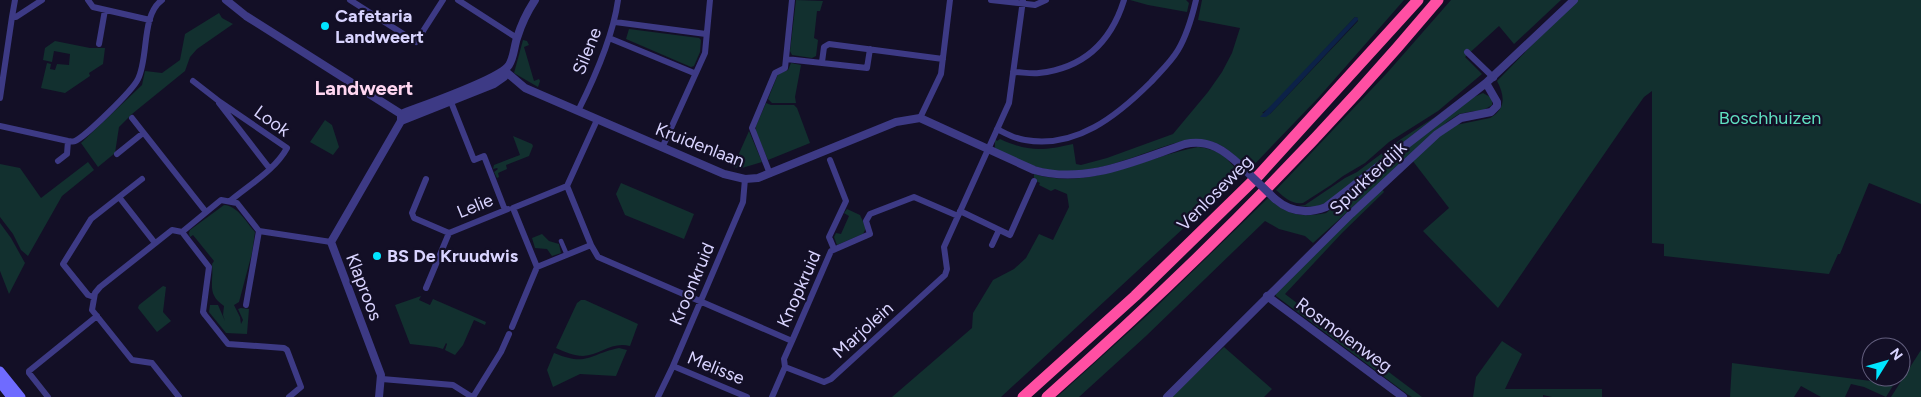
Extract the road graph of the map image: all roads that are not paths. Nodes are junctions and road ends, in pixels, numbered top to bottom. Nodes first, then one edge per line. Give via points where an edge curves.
1 (15, 0) edge
2 (42, 0) edge
3 (88, 0) edge
4 (162, 0) edge
5 (226, 0) edge
6 (350, 0) edge
7 (442, 0) edge
8 (458, 0) edge
9 (535, 0) edge
10 (618, 0) edge
11 (710, 0) edge
12 (792, 0) edge
13 (950, 0) edge
14 (991, 0) edge
15 (1046, 0) edge
16 (1124, 0) edge
17 (1196, 0) edge
18 (1418, 0) edge
19 (1438, 0) edge
20 (1574, 0) edge
21 (1023, 2) edge
22 (105, 10) junction
23 (12, 17) junction
24 (150, 20) junction
25 (615, 22) junction
26 (706, 34) junction
27 (517, 38) junction
28 (609, 38) junction
29 (99, 44) dead end
30 (870, 50) junction
31 (1467, 52) dead end
32 (786, 59) junction
33 (943, 59) junction
34 (822, 62) junction
35 (505, 70) junction
36 (1012, 72) junction
37 (1, 73) edge
38 (694, 73) junction
39 (1494, 78) junction
40 (193, 81) dead end
41 (1486, 83) junction
42 (0, 98) edge
43 (450, 99) junction
44 (220, 102) junction
45 (578, 111) junction
46 (401, 117) junction
47 (132, 118) dead end
48 (920, 118) junction
49 (597, 120) junction
50 (0, 126) edge
51 (997, 129) junction
52 (143, 132) junction
53 (68, 141) junction
54 (662, 148) junction
55 (987, 149) junction
56 (117, 154) dead end
57 (830, 160) dead end
58 (58, 161) dead end
59 (270, 169) junction
60 (770, 174) junction
61 (142, 179) dead end
62 (426, 179) dead end
63 (745, 179) junction
64 (1034, 181) dead end
65 (567, 186) junction
66 (119, 197) junction
67 (230, 201) junction
68 (513, 208) junction
69 (505, 210) junction
70 (206, 212) junction
71 (959, 214) junction
72 (999, 230) junction
73 (259, 231) junction
74 (182, 232) junction
75 (448, 233) junction
76 (561, 240) dead end
77 (331, 242) junction
78 (155, 243) junction
79 (992, 244) dead end
80 (591, 246) junction
81 (834, 249) junction
82 (567, 255) junction
83 (537, 267) junction
84 (426, 288) dead end
85 (1267, 296) junction
86 (94, 297) junction
87 (700, 302) junction
88 (246, 305) dead end
89 (96, 316) junction
90 (512, 327) dead end
91 (509, 334) dead end
92 (792, 341) junction
93 (673, 366) junction
94 (785, 367) junction
95 (0, 371) edge
96 (382, 379) junction
97 (0, 383) edge
98 (11, 397) edge
99 (21, 397) edge
100 (48, 397) edge
101 (179, 397) edge
102 (289, 397) edge
103 (379, 397) edge
104 (473, 397) edge
105 (658, 397) edge
106 (747, 397) edge
107 (772, 397) edge
108 (1023, 397) edge
109 (1047, 397) edge
110 (1167, 397) edge
111 (1403, 397) edge

1 - 23 street
2 - 23 street
3 - 22 street via 93,7
4 - 24 street via 154,8
5 - 46 street
6 - 7 street via 416,42
8 - 27 street
9 - 27 street
10 - 25 street, Silene
11 - 26 street
12 - 32 street
13 - 33 street
14 - 21 street
15 - 21 street via 1035,5
16 - 36 street via 1118,20 1106,39 1087,56 1058,70
17 - 51 street via 1178,50 1111,118 1076,136 1057,140 1023,140
18 - 108 highway, Venloseweg via 1260,175 1135,296
19 - 109 highway, Venloseweg via 1270,186 1143,310
20 - 39 street
21 - 36 street, Marjolein
22 - 24 street
22 - 29 street
23 - 37 street
24 - 53 street via 138,79 84,134 74,142
25 - 26 street
25 - 28 street, Silene
26 - 38 street via 704,53
27 - 35 street via 510,64
28 - 38 street
28 - 45 street, Silene
30 - 33 street
30 - 34 street via 829,44 824,47
30 - 34 street via 867,68
31 - 39 street
32 - 34 street
32 - 60 street via 785,68 775,73 752,128
33 - 48 street via 941,74
35 - 43 street
35 - 45 street, Kruidenlaan via 525,88
36 - 51 street, Marjolein via 1009,103
37 - 42 street
38 - 54 street
39 - 41 street
40 - 44 street, Look
41 - 55 street, bridge via 1326,207 1314,211 1292,210 1220,148 1210,144 1185,144 1103,171 1080,175 1048,174
41 - 85 street, Spurkterdijk via 1497,102 1495,109 1461,118 1437,134
43 - 46 street
43 - 69 street via 474,160 484,156
44 - 59 street, Look
44 - 59 street, Look via 287,148
45 - 49 street, Kruidenlaan
46 - 77 street, Klaproos
47 - 52 street
48 - 55 street
48 - 60 street, Kruidenlaan via 896,122
49 - 54 street, Kruidenlaan
49 - 65 street
50 - 53 street
51 - 55 street, Marjolein
52 - 56 street
52 - 70 street
53 - 58 street via 67,154
54 - 63 street, Kruidenlaan via 724,174
55 - 71 street, Marjolein
57 - 81 street, Knopkruid via 846,201 829,237
59 - 67 street, Look
60 - 63 street, Kruidenlaan
61 - 66 street
62 - 75 street, Lelie via 412,213 414,218
63 - 87 street, Kroonkruid via 743,202
64 - 72 street via 1010,235
65 - 68 street, Lelie
65 - 80 street
66 - 78 street
66 - 86 street via 91,218 64,264 88,295
67 - 70 street, Look via 221,200
67 - 73 street via 237,203
68 - 69 street, Lelie
68 - 83 street
69 - 75 street, Lelie
70 - 74 street, Look
71 - 72 street
71 - 81 street, Knopkruid via 914,197 870,214 866,221 870,234
71 - 94 street, Marjolein via 944,247 945,275 831,379 824,382
72 - 79 street
73 - 77 street
73 - 88 street
74 - 78 street via 172,230
74 - 102 street via 208,268 203,312 228,344 284,348 301,387
75 - 84 street, Lelie
76 - 82 street
77 - 96 street, Klaproos
78 - 86 street via 100,287
80 - 82 street
80 - 87 street via 598,257
81 - 92 street, Knopkruid
82 - 83 street
83 - 90 street
85 - 110 street, Spurkterdijk
85 - 111 street, Rosmolenweg
86 - 89 street via 92,310
87 - 92 street
87 - 93 street, Kroonkruid
89 - 100 street via 29,370
89 - 101 street via 132,360 152,363
91 - 104 street
92 - 94 street via 784,359
93 - 105 street, Kroonkruid
93 - 106 street, Melisse
94 - 107 street
95 - 99 main road
96 - 103 street, Klaproos
96 - 104 street via 453,385
97 - 98 main road

